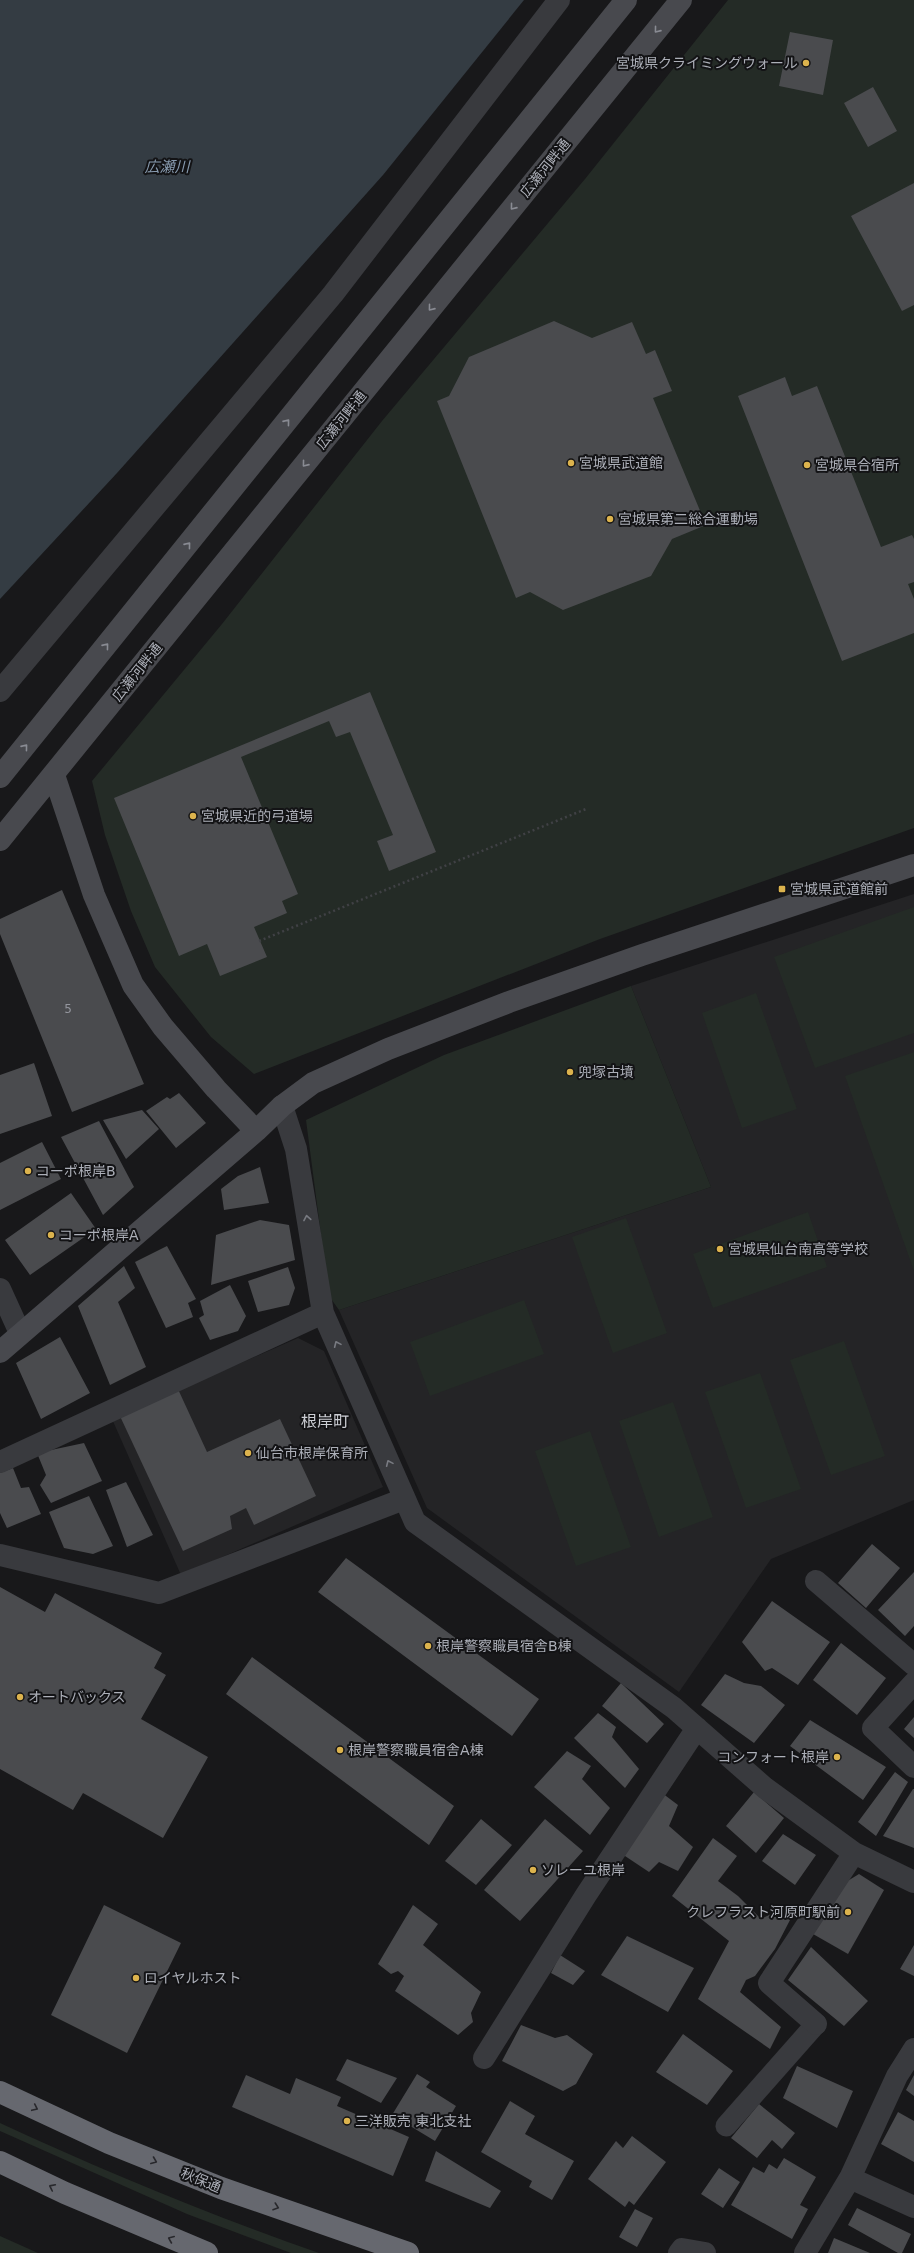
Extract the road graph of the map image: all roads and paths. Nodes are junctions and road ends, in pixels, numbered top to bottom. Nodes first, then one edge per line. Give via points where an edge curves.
1 (559, 0) edge
2 (626, 0) edge
3 (681, 0) edge
4 (0, 691) edge
5 (54, 774) junction
6 (0, 777) edge
7 (586, 809) dead end
8 (0, 840) edge
9 (914, 865) edge
10 (260, 941) dead end
11 (282, 1106) junction
12 (256, 1131) junction
13 (0, 1289) edge
14 (324, 1313) junction
15 (20, 1333) junction
16 (0, 1352) edge
17 (0, 1462) edge
18 (404, 1499) junction
19 (0, 1555) edge
20 (816, 1581) dead end
21 (914, 1665) edge
22 (914, 1683) edge
23 (697, 1728) junction
24 (914, 1767) edge
25 (854, 1853) junction
26 (914, 1882) edge
27 (816, 2024) joint
28 (914, 2049) edge
29 (484, 2058) dead end
30 (0, 2092) edge
31 (726, 2126) dead end
32 (0, 2162) edge
33 (850, 2178) junction
34 (914, 2207) edge
35 (207, 2253) edge
36 (408, 2253) edge
37 (679, 2253) edge
38 (705, 2253) edge
39 (805, 2253) edge

1 - 4 street via 333,294
6 -> 2 main road
3 -> 5 main road, 広瀬河畔通
5 - 8 main road, 広瀬河畔通
5 - 12 main road via 94,895 133,985 163,1027
7 - 10 path
9 - 11 main road via 509,1002 388,1049 313,1083
11 - 12 main road
14 -> 11 street via 296,1149
12 - 15 main road
13 - 15 street
14 - 17 street
18 -> 14 street
15 - 16 main road
18 - 19 street via 159,1592
18 - 23 street via 415,1522
20 - 21 street
22 - 24 street via 874,1728
23 - 25 street via 765,1788
23 - 29 street via 586,1895
25 - 26 street
25 - 27 street via 770,1982
27 - 31 lane
28 - 33 street via 897,2076
30 -> 36 highway, 秋保通 via 109,2143 221,2188
35 -> 32 highway via 65,2193
33 - 34 street
33 - 39 street
37 - 38 street via 682,2249

